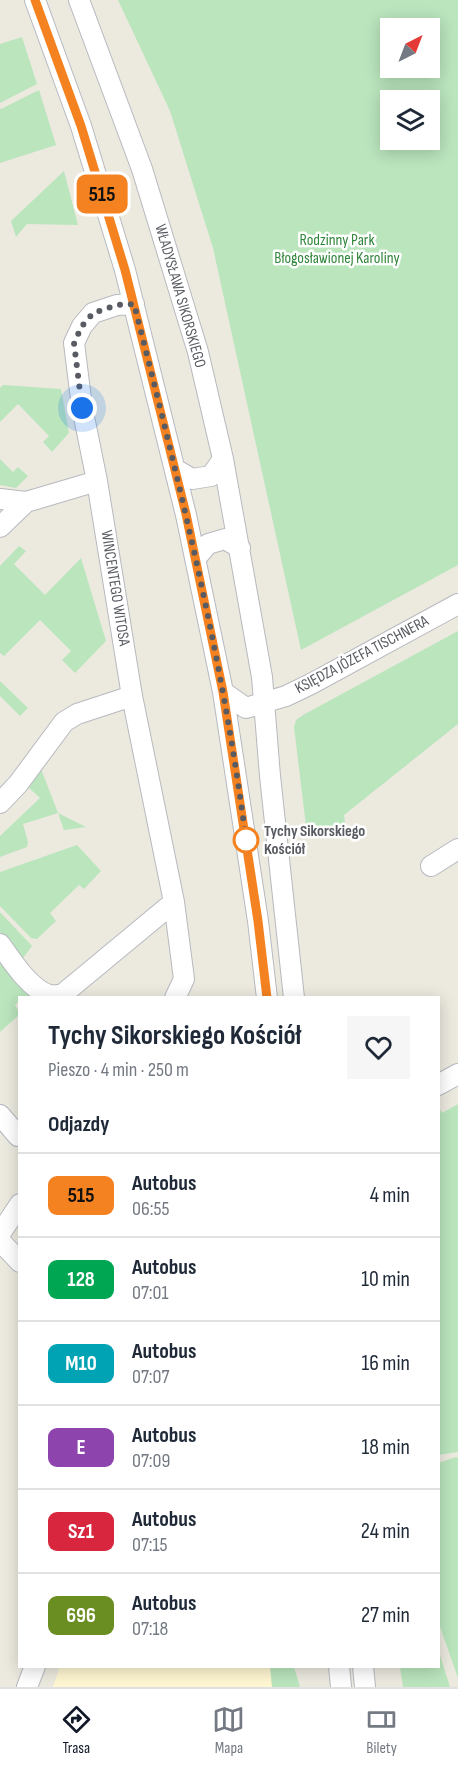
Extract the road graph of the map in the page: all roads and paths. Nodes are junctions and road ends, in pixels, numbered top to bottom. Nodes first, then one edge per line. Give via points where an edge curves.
1 (35, 0) edge
2 (79, 0) edge
3 (134, 304) junction
4 (223, 459) junction
5 (175, 469) junction
6 (97, 481) junction
7 (0, 499) edge
8 (26, 502) junction
9 (0, 527) edge
10 (240, 548) junction
11 (195, 559) junction
12 (457, 607) edge
13 (223, 692) junction
14 (132, 696) junction
15 (265, 703) junction
16 (0, 803) edge
17 (458, 849) edge
18 (431, 866) dead end
19 (174, 902) junction
20 (0, 944) edge
21 (176, 996) edge
22 (267, 996) edge
23 (294, 996) edge
24 (458, 1074) edge
25 (440, 1084) edge
26 (0, 1115) edge
27 (18, 1136) edge
28 (18, 1207) edge
29 (0, 1234) edge
30 (0, 1241) edge
31 (18, 1260) edge
32 (34, 1668) edge
33 (339, 1668) edge
34 (363, 1668) edge
35 (27, 1687) edge
36 (341, 1687) edge
37 (365, 1687) edge

1 - 3 street via 81,126
2 - 4 street, WŁADYSŁAWA SIKORSKIEGO via 142,169 198,352
3 - 5 street
3 - 6 street, WINCENTEGO WITOSA via 93,313 74,343
4 - 5 street via 211,476 192,479
4 - 10 street, WŁADYSŁAWA SIKORSKIEGO
5 - 11 street
6 - 8 street
6 - 14 street, WINCENTEGO WITOSA
7 - 8 street
8 - 9 street
10 - 11 street via 225,539 208,544
10 - 15 street, WŁADYSŁAWA SIKORSKIEGO
11 - 13 street
12 - 15 street, KSIĘDZA JÓZEFA TISCHNERA via 311,684
13 - 15 street via 246,708
13 - 22 street
14 - 16 street via 68,719
14 - 19 street, WINCENTEGO WITOSA
15 - 23 street, WŁADYSŁAWA SIKORSKIEGO
17 - 18 street
19 - 20 street via 63,994 52,996 40,990 17,969
19 - 21 street, WINCENTEGO WITOSA via 184,979
24 - 25 street
26 - 27 street
28 - 29 street
30 - 31 street
32 - 35 street
33 - 36 street
34 - 37 street

